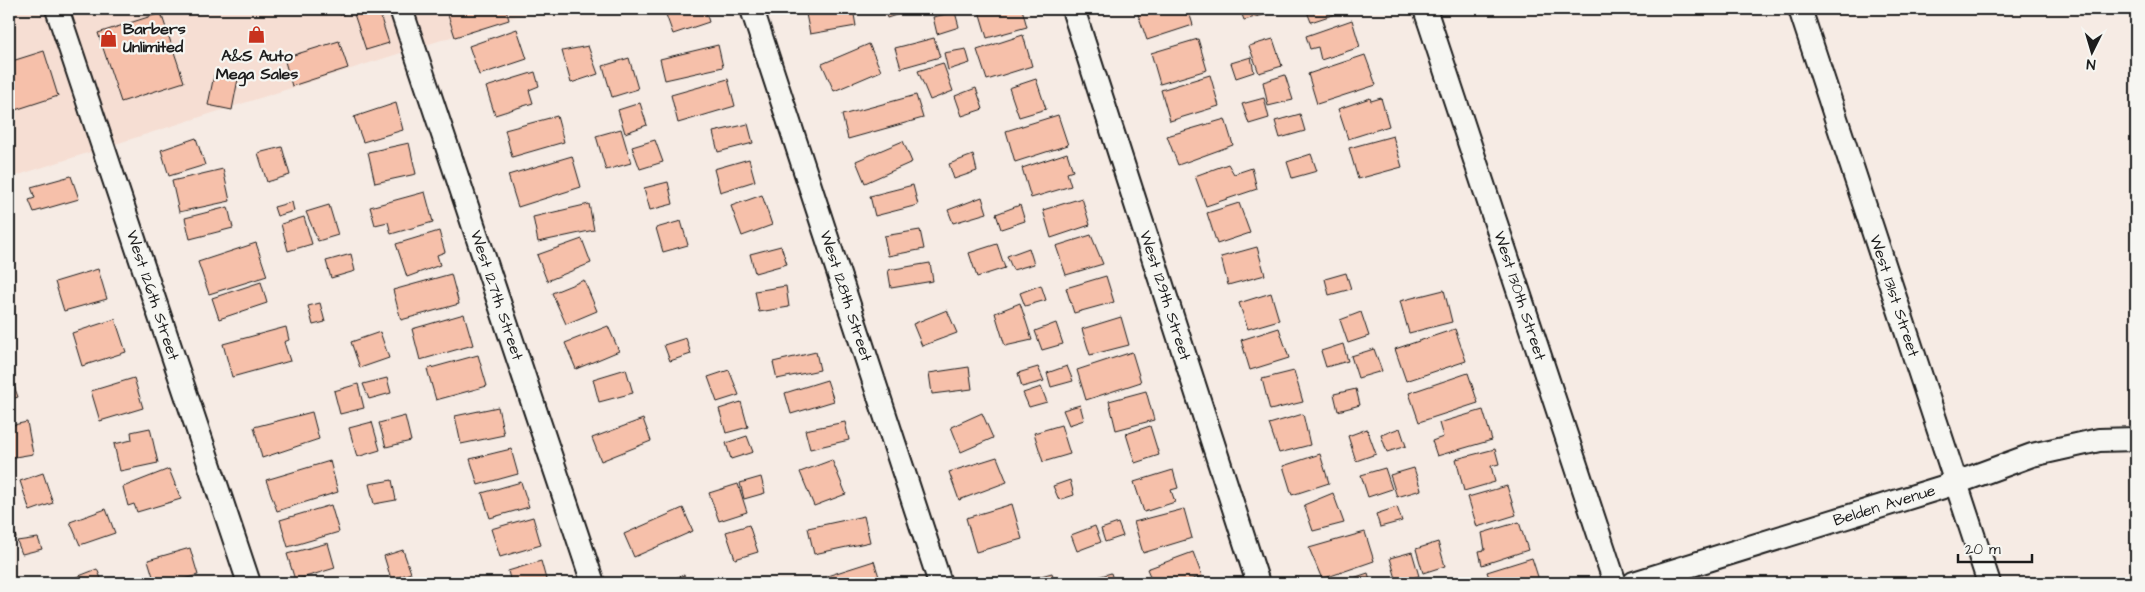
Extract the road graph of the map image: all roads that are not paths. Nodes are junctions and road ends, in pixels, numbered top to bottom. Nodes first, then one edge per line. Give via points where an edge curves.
1 (57, 9) edge
2 (401, 9) edge
3 (752, 9) edge
4 (1072, 9) edge
5 (1426, 9) edge
6 (1800, 9) edge
7 (2136, 439) edge
8 (1956, 483) junction
9 (249, 583) edge
10 (593, 583) edge
11 (940, 583) edge
12 (1258, 583) edge
13 (1615, 583) edge
14 (1634, 583) edge
15 (1989, 583) edge

1 - 9 street, West 126th Street
2 - 10 street, West 127th Street
3 - 11 street, West 128th Street
4 - 12 street, West 129th Street
5 - 13 street, West 130th Street
6 - 8 street, West 131st Street
7 - 8 street, Belden Avenue via 2099,440 2032,455
8 - 14 street, Belden Avenue
8 - 15 street, West 131st Street

